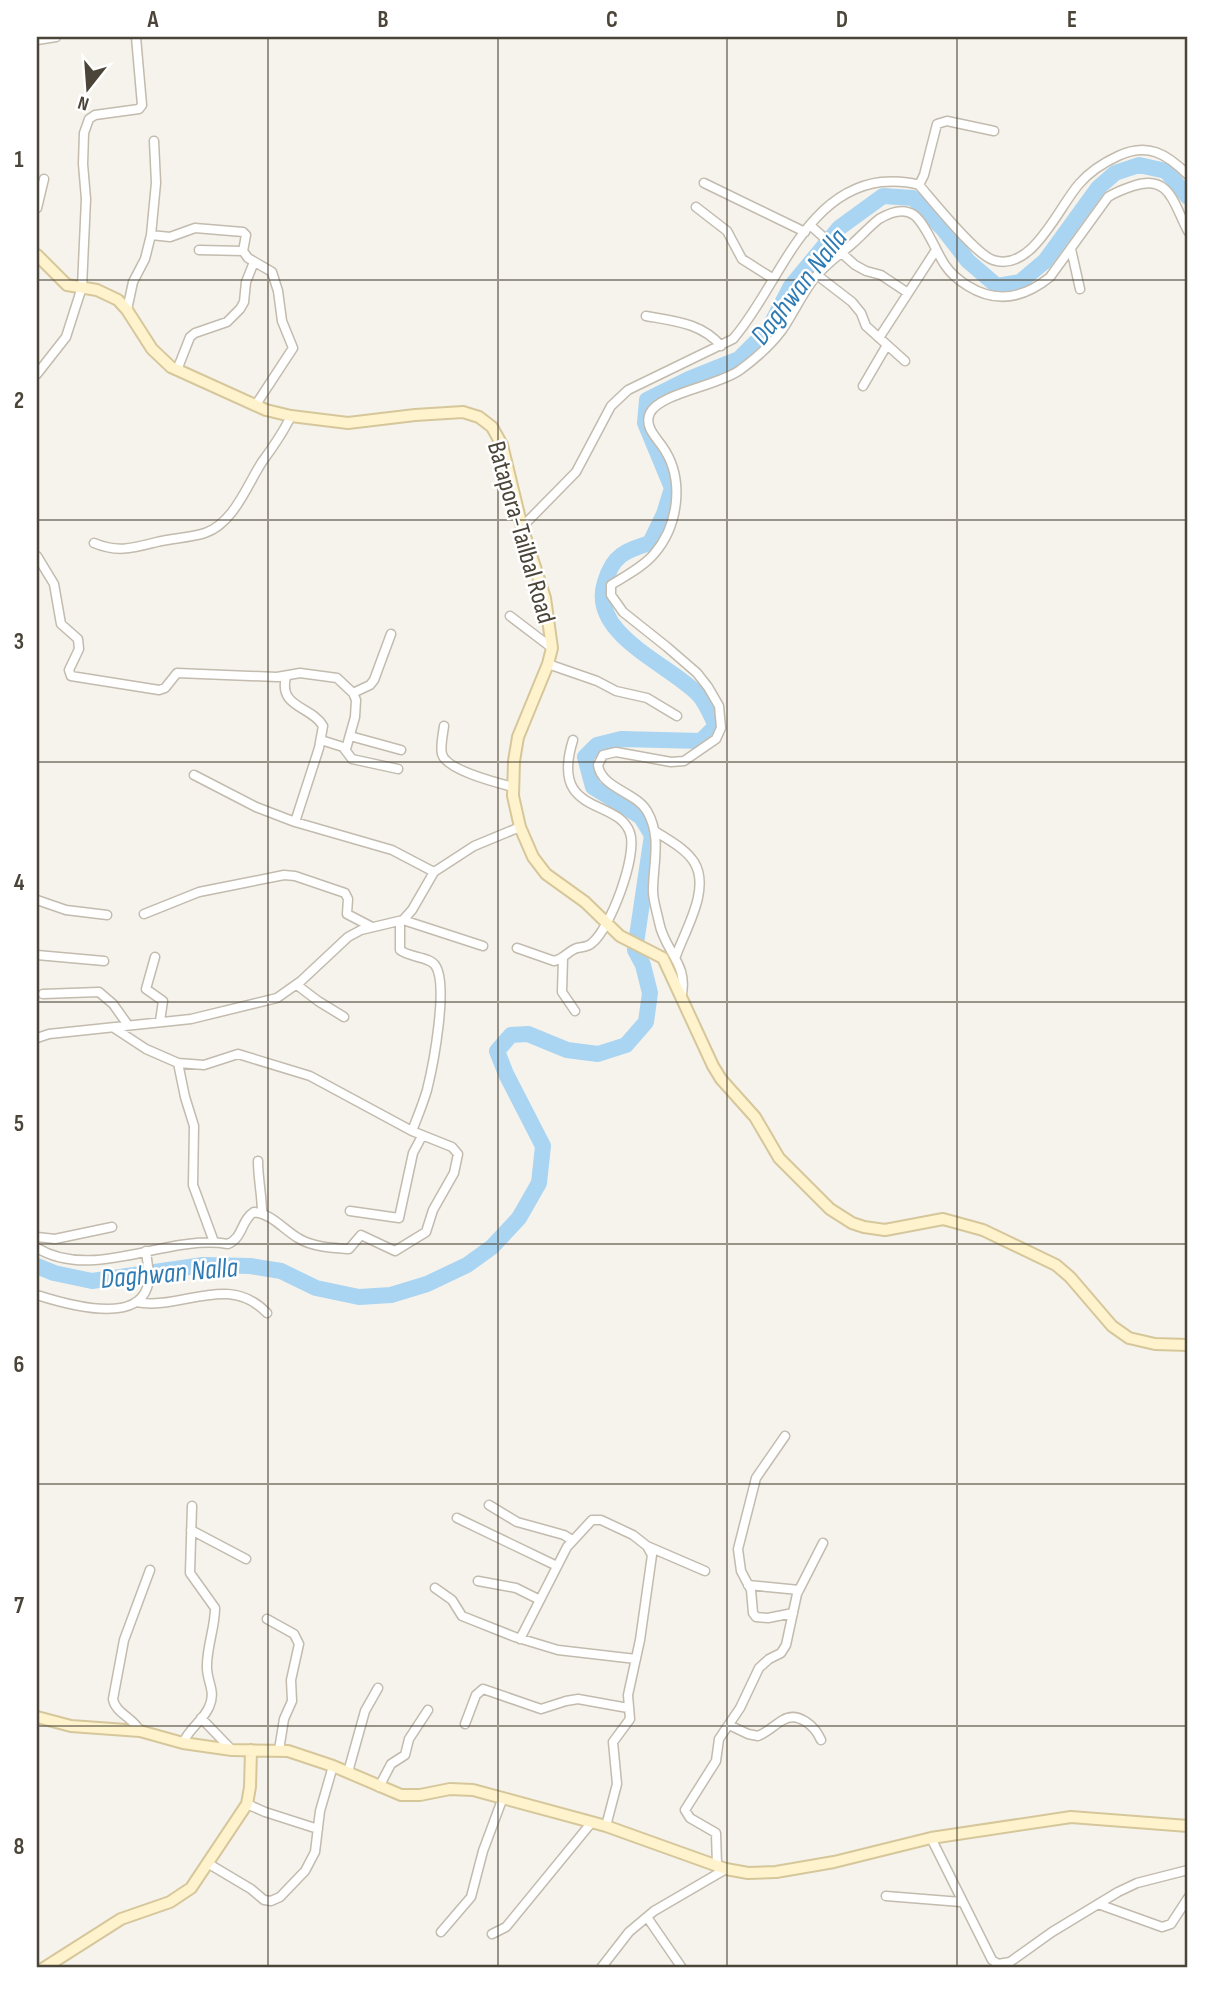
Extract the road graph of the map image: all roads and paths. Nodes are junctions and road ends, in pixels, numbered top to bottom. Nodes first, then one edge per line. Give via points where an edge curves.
1 (56, 37) edge
2 (136, 37) edge
3 (37, 40) edge
4 (994, 131) dead end
5 (154, 141) dead end
6 (1188, 175) edge
7 (44, 179) dead end
8 (704, 183) dead end
9 (919, 185) junction
10 (696, 207) dead end
11 (37, 208) edge
12 (808, 229) junction
13 (1188, 231) edge
14 (151, 236) junction
15 (838, 249) junction
16 (1071, 249) junction
17 (198, 250) dead end
18 (936, 250) junction
19 (243, 251) junction
20 (37, 255) edge
21 (254, 262) junction
22 (817, 275) junction
23 (772, 278) junction
24 (82, 287) junction
25 (1080, 289) dead end
26 (908, 293) junction
27 (127, 310) junction
28 (646, 316) dead end
29 (879, 338) junction
30 (887, 345) junction
31 (721, 346) junction
32 (905, 361) dead end
33 (177, 370) junction
34 (37, 374) edge
35 (863, 386) dead end
36 (255, 406) junction
37 (291, 416) junction
38 (522, 527) junction
39 (94, 543) dead end
40 (37, 556) edge
41 (510, 616) dead end
42 (391, 634) dead end
43 (552, 648) junction
44 (548, 664) junction
45 (286, 677) junction
46 (353, 693) junction
47 (677, 716) dead end
48 (444, 726) dead end
49 (350, 736) junction
50 (321, 740) junction
51 (572, 740) dead end
52 (345, 749) junction
53 (401, 750) dead end
54 (398, 769) dead end
55 (194, 775) dead end
56 (513, 787) junction
57 (295, 822) junction
58 (520, 827) junction
59 (655, 831) junction
60 (434, 872) junction
61 (37, 900) edge
62 (144, 914) dead end
63 (107, 915) dead end
64 (401, 920) junction
65 (607, 924) junction
66 (372, 927) junction
67 (483, 946) dead end
68 (517, 948) dead end
69 (37, 955) edge
70 (676, 956) junction
71 (155, 957) dead end
72 (563, 958) junction
73 (104, 961) dead end
74 (297, 985) junction
75 (43, 994) dead end
76 (681, 999) junction
77 (575, 1011) dead end
78 (344, 1017) dead end
79 (160, 1021) junction
80 (128, 1025) junction
81 (114, 1028) junction
82 (37, 1038) edge
83 (178, 1063) junction
84 (412, 1131) junction
85 (422, 1136) junction
86 (258, 1161) dead end
87 (350, 1211) dead end
88 (262, 1213) junction
89 (112, 1227) dead end
90 (37, 1237) edge
91 (214, 1242) junction
92 (37, 1248) edge
93 (146, 1251) junction
94 (37, 1295) edge
95 (136, 1302) junction
96 (267, 1313) dead end
97 (1188, 1345) edge
98 (785, 1436) dead end
99 (489, 1505) dead end
100 (192, 1506) dead end
101 (457, 1518) dead end
102 (191, 1530) junction
103 (572, 1540) junction
104 (823, 1543) dead end
105 (646, 1545) junction
106 (246, 1559) dead end
107 (557, 1566) junction
108 (150, 1570) dead end
109 (705, 1571) dead end
110 (478, 1581) dead end
111 (748, 1584) junction
112 (435, 1588) dead end
113 (799, 1590) junction
114 (540, 1600) junction
115 (793, 1613) junction
116 (267, 1619) dead end
117 (520, 1639) junction
118 (636, 1659) junction
119 (378, 1688) dead end
120 (628, 1709) junction
121 (428, 1710) dead end
122 (37, 1717) edge
123 (201, 1718) junction
124 (465, 1724) dead end
125 (729, 1725) junction
126 (140, 1731) junction
127 (821, 1740) dead end
128 (183, 1743) junction
129 (232, 1750) junction
130 (279, 1750) junction
131 (251, 1751) junction
132 (333, 1766) junction
133 (348, 1772) junction
134 (379, 1787) junction
135 (502, 1800) junction
136 (247, 1804) junction
137 (592, 1822) junction
138 (606, 1826) junction
139 (1188, 1826) edge
140 (318, 1829) junction
141 (931, 1838) junction
142 (209, 1864) junction
143 (721, 1867) junction
144 (1188, 1870) edge
145 (886, 1896) dead end
146 (1188, 1898) edge
147 (961, 1902) junction
148 (1098, 1904) junction
149 (647, 1917) junction
150 (441, 1932) dead end
151 (492, 1934) dead end
152 (1016, 1957) junction
153 (44, 1968) edge
154 (601, 1968) edge
155 (682, 1968) edge
156 (1019, 1968) edge

1 - 3 street
2 - 24 street via 141,107 95,115 84,133
4 - 9 street via 947,121 937,124
5 - 14 street
6 - 9 street via 1159,152 1144,150 1100,164 1064,202 1032,249 1009,263 978,251
7 - 11 street
8 - 12 street
9 - 12 street via 891,181 854,189 827,207
10 - 23 street via 727,230 742,259
12 - 15 street via 819,232
12 - 23 street
13 - 16 street via 1168,191 1161,185 1143,183 1108,197
14 - 19 street via 170,237 195,228 243,232
14 - 27 street
15 - 18 street via 897,211 914,215
15 - 22 street
15 - 26 street via 860,269 881,275
16 - 18 street via 1050,277 1031,292 1005,298 959,281
16 - 25 street
17 - 19 street
18 - 26 street
19 - 21 street
20 - 24 main road, Batapora-Tailbal Road via 62,282
21 - 33 street via 240,309 227,322 190,337
21 - 36 street via 269,269 275,279 282,321 293,348
22 - 29 street via 852,302
22 - 59 street via 782,330 750,362 721,380 669,397 648,419 651,432 672,463 677,507 654,555 611,585 611,596 623,612 697,674 722,715 716,739 684,761 615,752 599,759 601,775 641,803
23 - 31 street via 741,330
24 - 27 main road, Batapora-Tailbal Road via 108,295
24 - 34 street via 66,337
26 - 29 street
27 - 33 main road, Batapora-Tailbal Road via 160,359
28 - 31 street via 699,327
29 - 30 street
30 - 32 street
30 - 35 street
31 - 38 street via 618,396 576,472
33 - 36 main road, Batapora-Tailbal Road
36 - 37 main road, Batapora-Tailbal Road
37 - 38 main road, Batapora-Tailbal Road via 348,423 454,412 479,416 502,445
37 - 39 street via 236,505 216,527 130,550
38 - 43 main road, Batapora-Tailbal Road via 545,598
40 - 45 street via 54,584 61,624 78,639 79,649 68,672 73,677 159,690 177,673
41 - 43 street
42 - 46 street via 374,680
43 - 44 main road, Batapora-Tailbal Road
44 - 47 street via 616,691 648,698
44 - 56 main road, Batapora-Tailbal Road via 518,737
45 - 46 street via 300,673 337,678
45 - 50 street via 286,695 322,723
46 - 49 street via 356,708
48 - 56 street via 441,752 445,759
49 - 52 street
49 - 53 street
50 - 52 street
50 - 57 street
51 - 65 street via 568,766 573,787 589,804 624,823 631,838 628,865
52 - 54 street via 352,759
55 - 57 street
56 - 58 main road, Batapora-Tailbal Road
57 - 60 street via 392,850
58 - 60 street via 474,846
58 - 65 main road, Batapora-Tailbal Road via 539,867
59 - 70 street via 653,894 660,928
59 - 70 street via 685,852 696,869 698,904
60 - 64 street
61 - 63 street via 66,911
62 - 66 street via 199,892 288,874 345,893 347,914
64 - 66 street
64 - 67 street
64 - 84 street via 400,950 435,965 439,984 429,1079
65 - 72 street via 593,943
65 - 76 main road, Batapora-Tailbal Road via 620,936 663,958
66 - 74 street via 348,937
68 - 72 street via 549,960
69 - 73 street
70 - 76 street via 684,982
71 - 79 street via 146,989 163,1001
72 - 77 street via 562,992
74 - 78 street
74 - 79 street via 262,1003
75 - 80 street via 99,992
76 - 97 main road, Batapora-Tailbal Road via 721,1079 755,1117 779,1158 830,1209 873,1229 943,1219 983,1230 1056,1265 1112,1326 1129,1338
79 - 80 street
80 - 81 street
81 - 82 street
81 - 83 street
83 - 84 street via 204,1065 234,1054 284,1068 310,1076
83 - 91 street via 194,1126 193,1185
84 - 85 street
85 - 87 street via 413,1153 399,1217
85 - 88 street via 455,1149 457,1166 426,1232 398,1251 361,1235 349,1249 312,1244
86 - 88 street
88 - 91 street via 251,1213 235,1241
89 - 90 street via 55,1239
91 - 93 street via 186,1242
92 - 93 street via 80,1261
93 - 95 street via 146,1292
94 - 95 street via 103,1309
95 - 96 street via 155,1305 220,1293 245,1299
98 - 111 street via 756,1478 749,1500 737,1555
99 - 103 street via 517,1522
100 - 102 street
101 - 107 street
102 - 106 street
102 - 123 street via 190,1573 215,1608 207,1670 213,1695
103 - 105 street via 597,1519
103 - 107 street
104 - 113 street
105 - 109 street
105 - 118 street via 652,1561
107 - 114 street
108 - 126 street via 124,1640 114,1699 116,1708
110 - 114 street via 516,1588
111 - 113 street
111 - 115 street via 756,1617
112 - 117 street via 452,1600 463,1616
113 - 115 street
114 - 117 street
115 - 125 street via 784,1649 759,1668
116 - 130 street via 299,1640 292,1701
117 - 118 street via 558,1650
118 - 120 street
119 - 133 street via 365,1711
120 - 124 street via 578,1699 541,1709 483,1689
120 - 138 street via 627,1725 613,1742 617,1784
121 - 134 street via 409,1739 405,1755 391,1764
122 - 126 main road via 71,1726
123 - 128 street
123 - 129 street
125 - 127 street via 758,1736 784,1719 798,1719 813,1726
125 - 143 street via 719,1739 716,1760 685,1810 687,1816 716,1833
126 - 128 main road
128 - 129 main road
129 - 131 main road
130 - 131 main road
130 - 132 main road
131 - 136 main road
132 - 133 main road
132 - 140 street
133 - 134 main road
134 - 135 main road via 411,1796 462,1788
135 - 137 main road
135 - 150 street via 471,1897
136 - 140 street
136 - 142 main road
137 - 138 main road
137 - 151 street via 506,1927
138 - 143 main road
139 - 141 main road via 1071,1817
140 - 142 street via 304,1871 275,1900 264,1900
141 - 143 main road via 776,1872 748,1873
141 - 147 street
142 - 153 main road via 183,1896 121,1919
143 - 149 street
144 - 148 street via 1136,1883
145 - 147 street
146 - 148 street via 1171,1924 1162,1927
147 - 152 street via 992,1960 1004,1965
148 - 152 street
149 - 154 street
149 - 155 street
152 - 156 street

